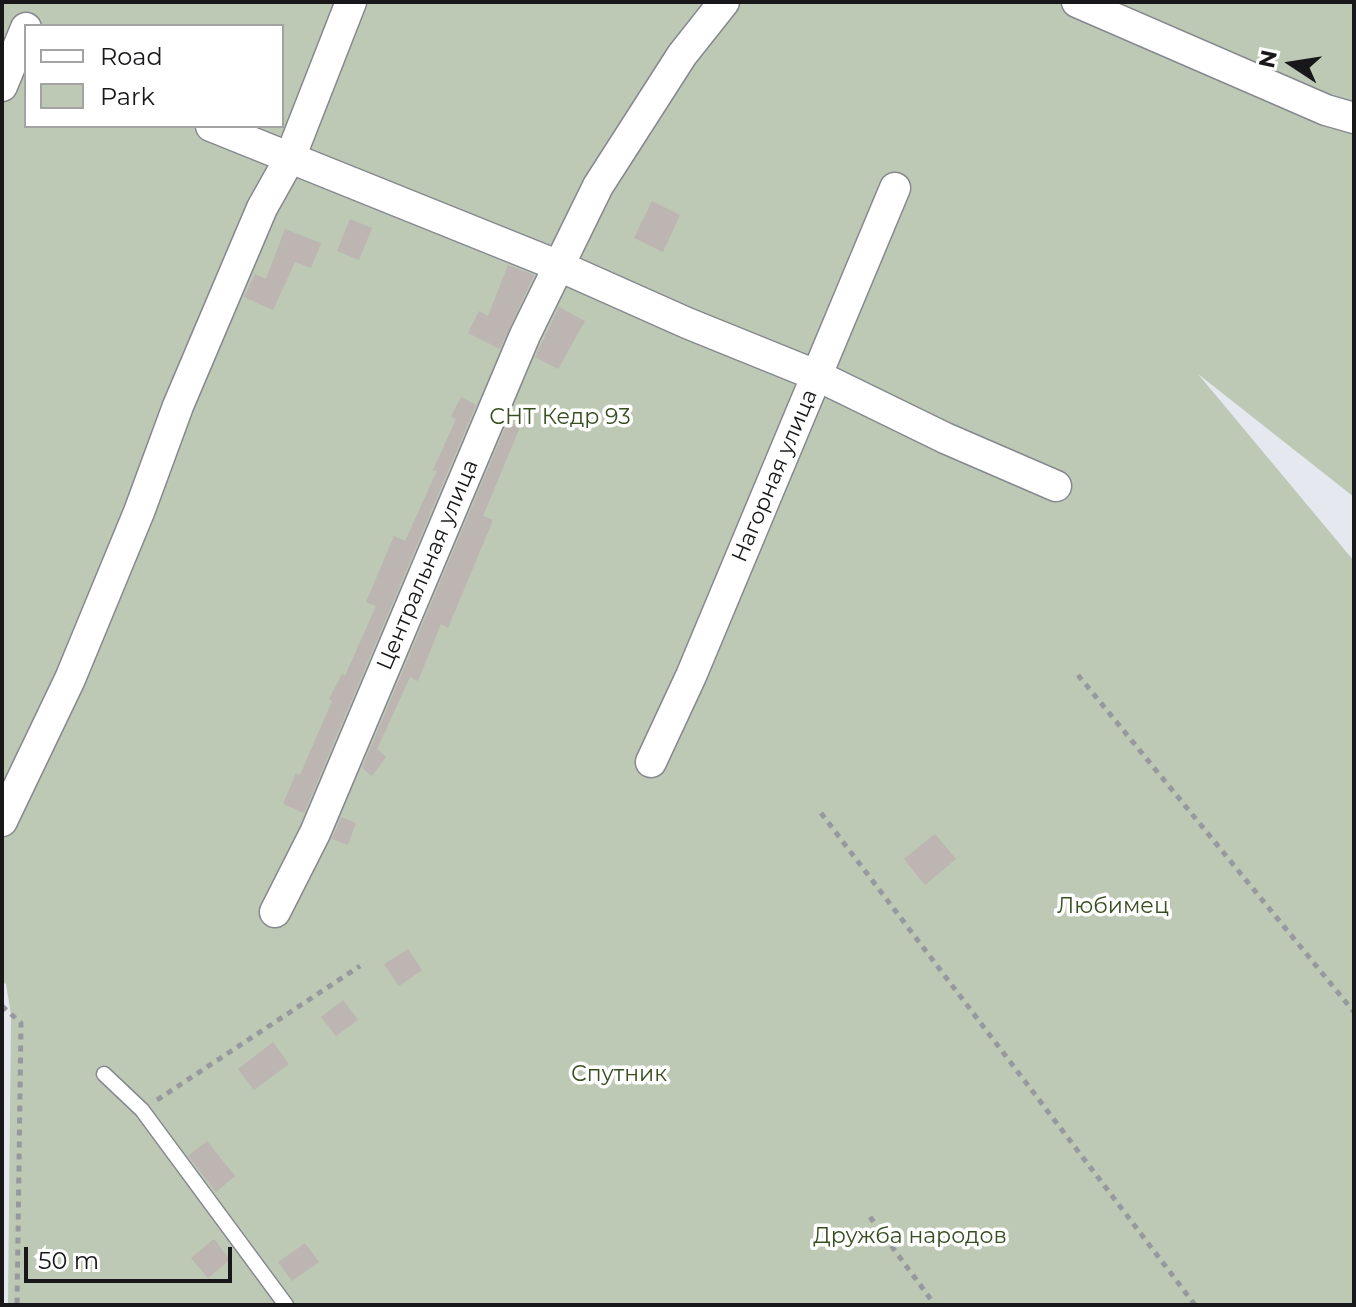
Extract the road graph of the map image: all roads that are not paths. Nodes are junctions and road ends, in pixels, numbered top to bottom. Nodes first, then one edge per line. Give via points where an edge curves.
1 (37, 2) edge
2 (351, 2) edge
3 (724, 2) edge
4 (1077, 2) edge
5 (29, 24) edge
6 (24, 37) edge
7 (2, 86) edge
8 (1354, 118) edge
9 (216, 128) edge
10 (290, 158) junction
11 (895, 188) dead end
12 (559, 266) junction
13 (818, 376) junction
14 (1056, 486) dead end
15 (651, 762) dead end
16 (2, 821) edge
17 (275, 912) dead end
18 (104, 1074) dead end
19 (286, 1305) edge

1 - 5 street
2 - 10 street
3 - 12 street, Центральная улица via 682,55 598,186
4 - 8 street
6 - 7 street
9 - 10 street
10 - 12 street
10 - 16 street via 262,208 178,406 70,679
11 - 13 street, Нагорная улица
12 - 13 street
12 - 17 street, Центральная улица via 315,833
13 - 14 street
13 - 15 street, Нагорная улица
18 - 19 lane via 142,1110

